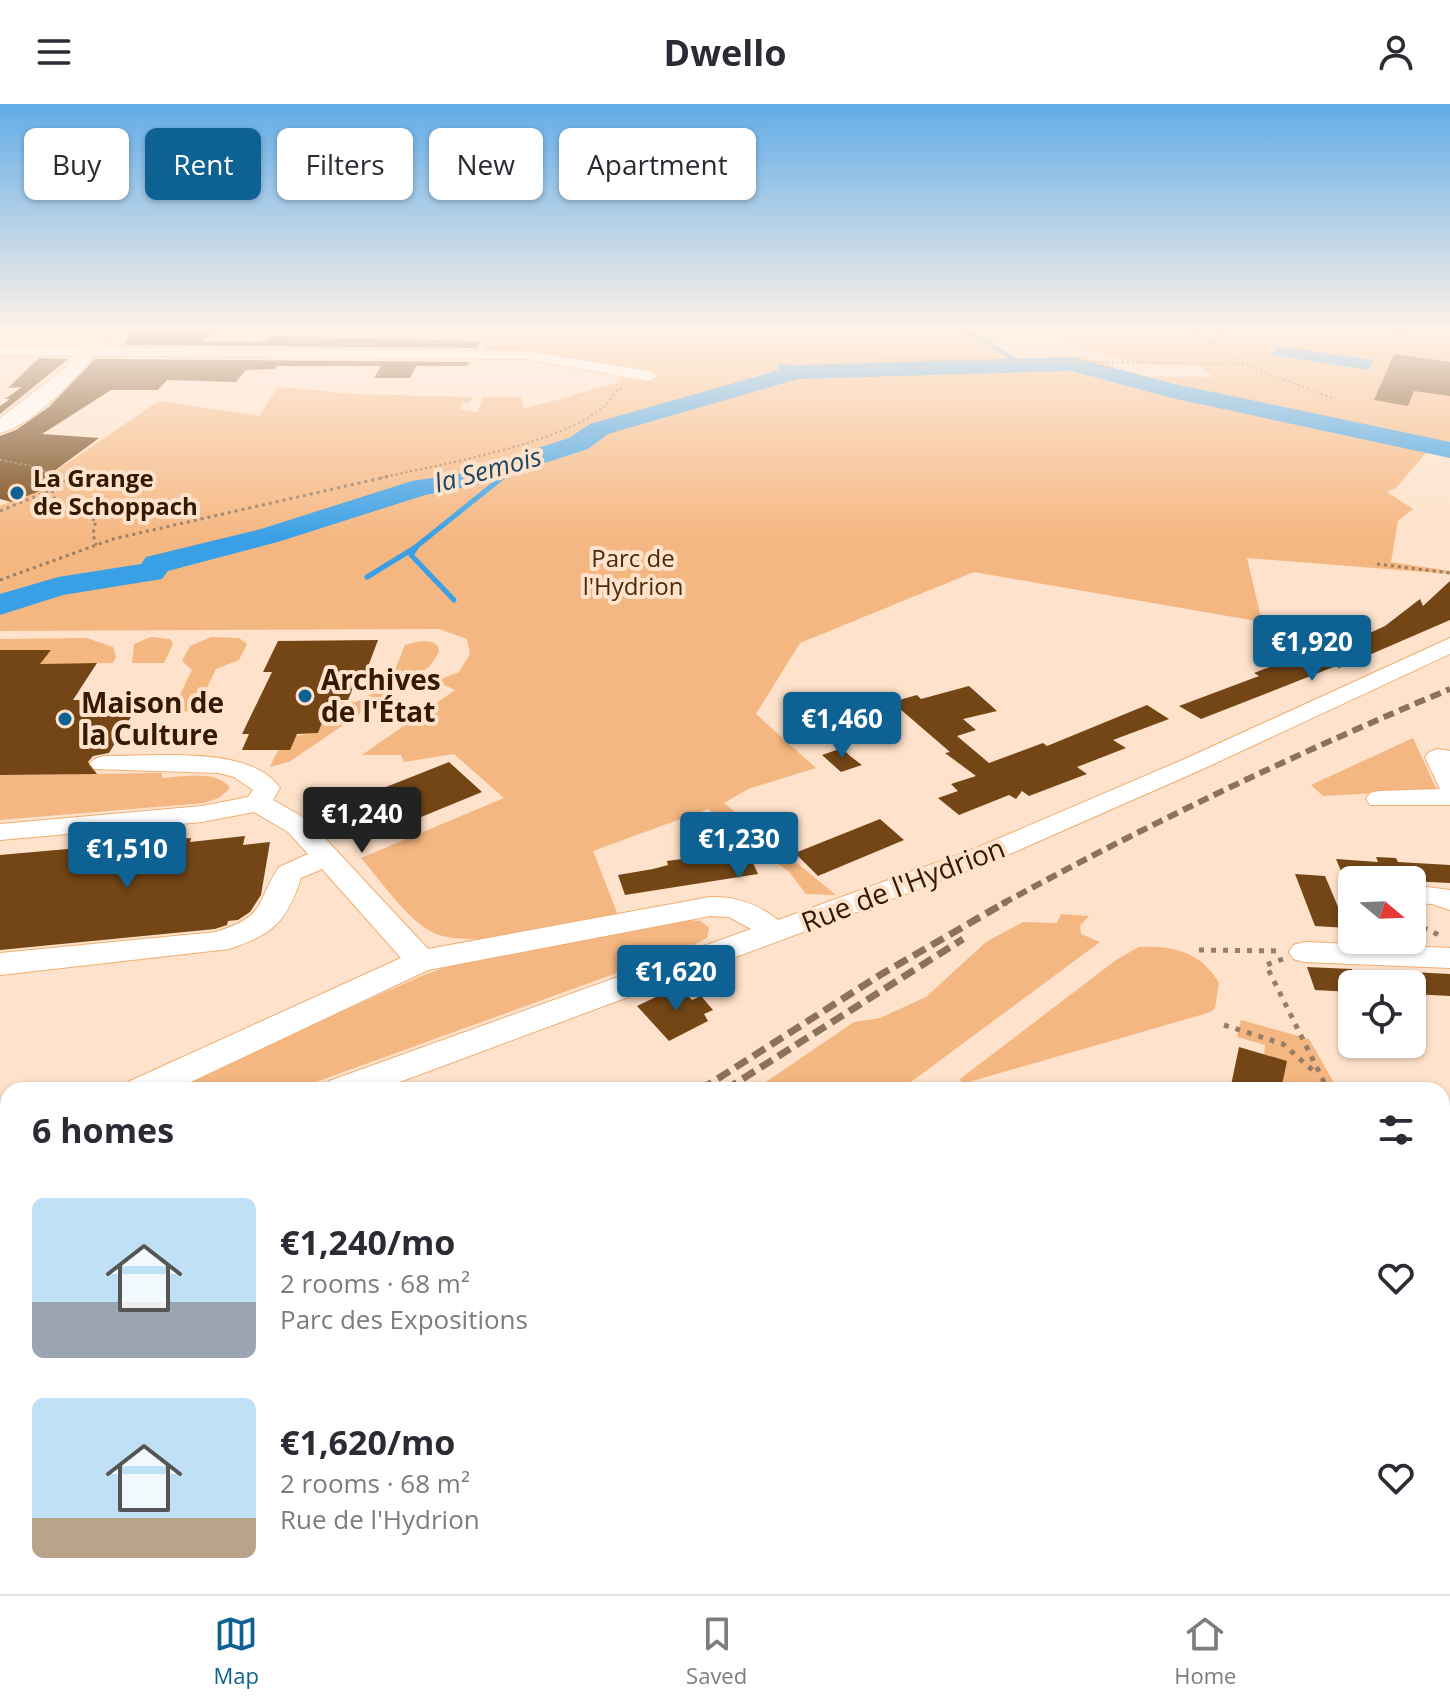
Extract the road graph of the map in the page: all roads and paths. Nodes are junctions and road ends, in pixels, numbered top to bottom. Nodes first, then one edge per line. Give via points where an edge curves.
1 (41, 399) edge
2 (610, 399) edge
3 (0, 427) edge
4 (0, 460) edge
5 (52, 490) junction
6 (0, 511) edge
7 (96, 545) junction
8 (1377, 564) dead end
9 (1450, 573) edge
10 (0, 580) edge
11 (1450, 645) edge
12 (1450, 759) edge
13 (103, 764) dead end
14 (1450, 784) edge
15 (1450, 797) edge
16 (1379, 799) dead end
17 (258, 803) junction
18 (0, 832) edge
19 (327, 856) junction
20 (1426, 895) edge
21 (1450, 901) edge
22 (685, 913) junction
23 (1426, 929) edge
24 (774, 933) junction
25 (1450, 941) edge
26 (732, 949) junction
27 (1199, 950) dead end
28 (1338, 950) edge
29 (1304, 952) junction
30 (1421, 954) edge
31 (1450, 958) edge
32 (421, 961) junction
33 (0, 964) edge
34 (1224, 1025) dead end
35 (1321, 1078) junction
36 (159, 1082) edge
37 (363, 1082) edge
38 (1323, 1082) edge

1 - 3 main road
2 - 7 path via 573,425 502,450
4 - 5 path via 66,480
5 - 6 path
5 - 7 path via 58,510 96,520
7 - 10 path
8 - 9 path
11 - 24 street, Rue de l'Hydrion via 1064,822
12 - 14 street via 1438,757
13 - 17 street via 188,764 243,771 267,788
15 - 16 street
17 - 18 street via 202,814
17 - 19 street via 298,826
19 - 32 street
19 - 33 street via 289,873 277,908 264,925 218,942
20 - 21 street
22 - 24 street via 705,905 739,908
22 - 26 street via 716,925
22 - 32 street
23 - 25 path
24 - 26 street, Rue de l'Hydrion
26 - 37 street, Rue de l'Hydrion
27 - 29 path
28 - 29 street
29 - 35 path via 1266,965
30 - 31 street
32 - 36 street
34 - 35 path via 1283,1044
35 - 38 path

